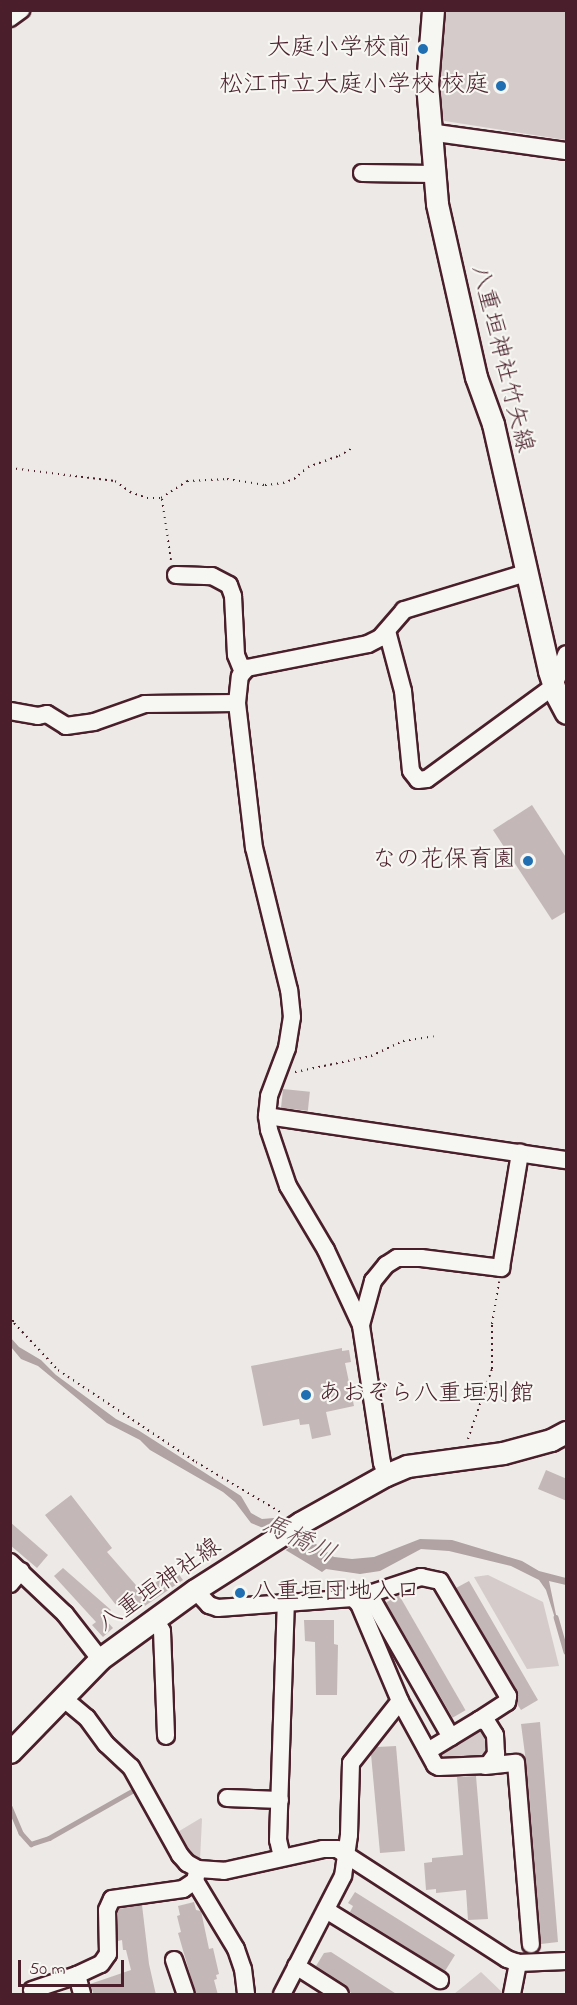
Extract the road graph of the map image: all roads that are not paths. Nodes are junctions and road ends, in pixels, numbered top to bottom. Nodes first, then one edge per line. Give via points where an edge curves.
1 (433, 10) edge
2 (429, 132) junction
3 (567, 151) edge
4 (362, 173) dead end
5 (433, 174) junction
6 (526, 573) junction
7 (176, 575) road end
8 (387, 632) junction
9 (567, 654) edge
10 (243, 670) junction
11 (554, 686) junction
12 (237, 703) junction
13 (10, 711) edge
14 (567, 713) edge
15 (267, 1116) junction
16 (520, 1153) junction
17 (567, 1160) edge
18 (361, 1325) junction
19 (567, 1432) edge
20 (386, 1474) junction
21 (14, 1572) edge
22 (195, 1590) junction
23 (369, 1594) junction
24 (350, 1597) junction
25 (286, 1603) junction
26 (155, 1619) junction
27 (100, 1659) junction
28 (63, 1698) junction
29 (400, 1701) junction
30 (479, 1720) junction
31 (166, 1736) dead end
32 (451, 1737) junction
33 (15, 1741) edge
34 (428, 1751) junction
35 (484, 1766) junction
36 (227, 1798) dead end
37 (280, 1800) junction
38 (345, 1855) junction
39 (282, 1857) junction
40 (196, 1875) junction
41 (326, 1910) junction
42 (531, 1944) dead end
43 (174, 1960) dead end
44 (567, 1961) edge
45 (518, 1963) junction
46 (296, 1966) junction
47 (77, 1975) junction
48 (440, 1980) dead end
49 (32, 1990) dead end
50 (82, 1995) edge
51 (186, 1995) edge
52 (246, 1995) edge
53 (282, 1995) edge
54 (340, 1995) edge
55 (512, 1995) edge

1 - 2 main road, 八重垣神社竹矢線 via 427,84
2 - 3 street
2 - 5 main road, 八重垣神社竹矢線
4 - 5 street
5 - 6 main road, 八重垣神社竹矢線 via 476,377 493,424
6 - 8 street via 404,610
6 - 11 main road, 八重垣神社竹矢線
7 - 10 street via 212,576 229,585 236,656
8 - 10 street via 368,644
8 - 11 street via 403,691 411,771 418,780 427,779
9 - 11 street
10 - 12 street
11 - 14 main road, 八重垣神社竹矢線
12 - 13 street via 145,704 94,722 66,726 47,714
12 - 15 street via 254,848 292,1017
15 - 16 street
15 - 18 street via 288,1186 326,1250
16 - 17 street
16 - 18 street via 501,1268 397,1258 373,1281
18 - 20 street
19 - 20 main road, 八重垣神社線 via 503,1453 407,1466
20 - 22 main road, 八重垣神社線
21 - 27 street via 65,1614
22 - 25 street via 209,1605 218,1608
22 - 26 main road, 八重垣神社線
23 - 24 street
23 - 30 street via 421,1577 440,1581 508,1696 507,1702
23 - 32 street
24 - 25 street
24 - 29 street via 359,1604
25 - 37 street
26 - 27 main road, 八重垣神社線
26 - 31 street via 162,1631
27 - 28 main road, 八重垣神社線
28 - 33 main road, 八重垣神社線
28 - 40 street via 131,1767 180,1855
29 - 34 street
29 - 38 street via 351,1763
30 - 32 street
30 - 35 street via 485,1720 492,1728 496,1742 495,1758
32 - 34 street
34 - 35 street via 435,1765 442,1768
35 - 42 street via 516,1763
36 - 37 street
37 - 39 street via 278,1840
38 - 39 street via 329,1848
38 - 41 street via 343,1876
38 - 45 street
39 - 40 street
40 - 47 street via 183,1889 112,1899 107,1910 108,1954 100,1964
40 - 52 street via 236,1949
41 - 46 street
41 - 48 street
43 - 51 street
44 - 45 street
45 - 55 street
46 - 53 street
46 - 54 street
47 - 49 street
47 - 50 street

